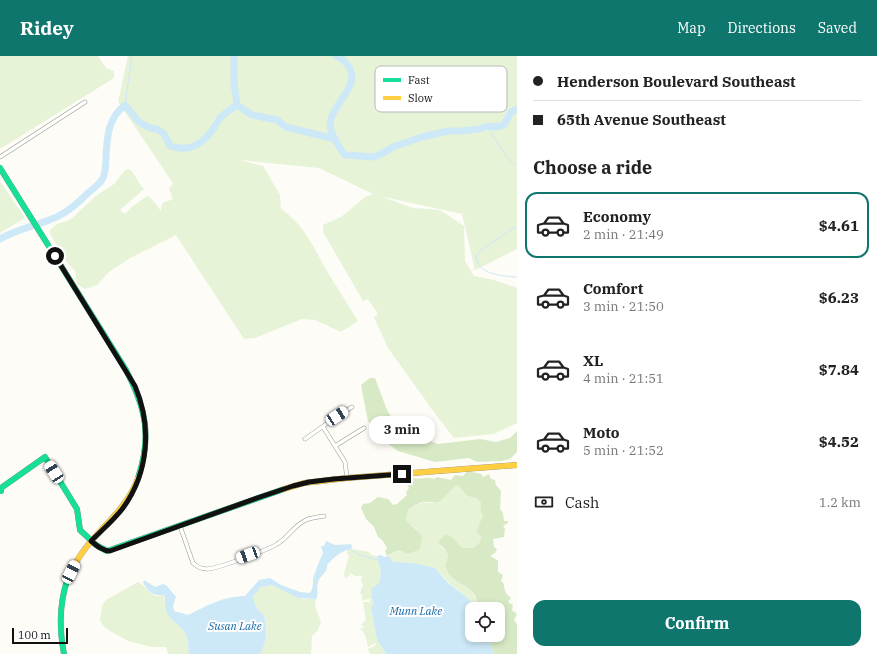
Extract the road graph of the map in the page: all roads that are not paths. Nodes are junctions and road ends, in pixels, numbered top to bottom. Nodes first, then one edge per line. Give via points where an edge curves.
1 (85, 102) dead end
2 (0, 157) edge
3 (0, 168) edge
4 (352, 407) dead end
5 (323, 427) junction
6 (364, 428) dead end
7 (305, 439) dead end
8 (335, 446) junction
9 (517, 466) edge
10 (347, 478) junction
11 (1, 491) edge
12 (324, 516) dead end
13 (180, 526) junction
14 (91, 541) junction
15 (64, 654) edge

1 - 2 street
3 - 14 street via 129,375 138,394 145,420 145,453 136,485 117,514
4 - 5 street
5 - 7 street
5 - 8 street
6 - 8 street
8 - 10 street via 345,462
9 - 10 street
10 - 13 street via 288,487
11 - 14 street via 45,457 78,509 80,530
12 - 13 street via 306,520 274,545 209,569 200,568 193,563
13 - 14 street via 110,551
14 - 15 street via 74,564 63,594 59,627

